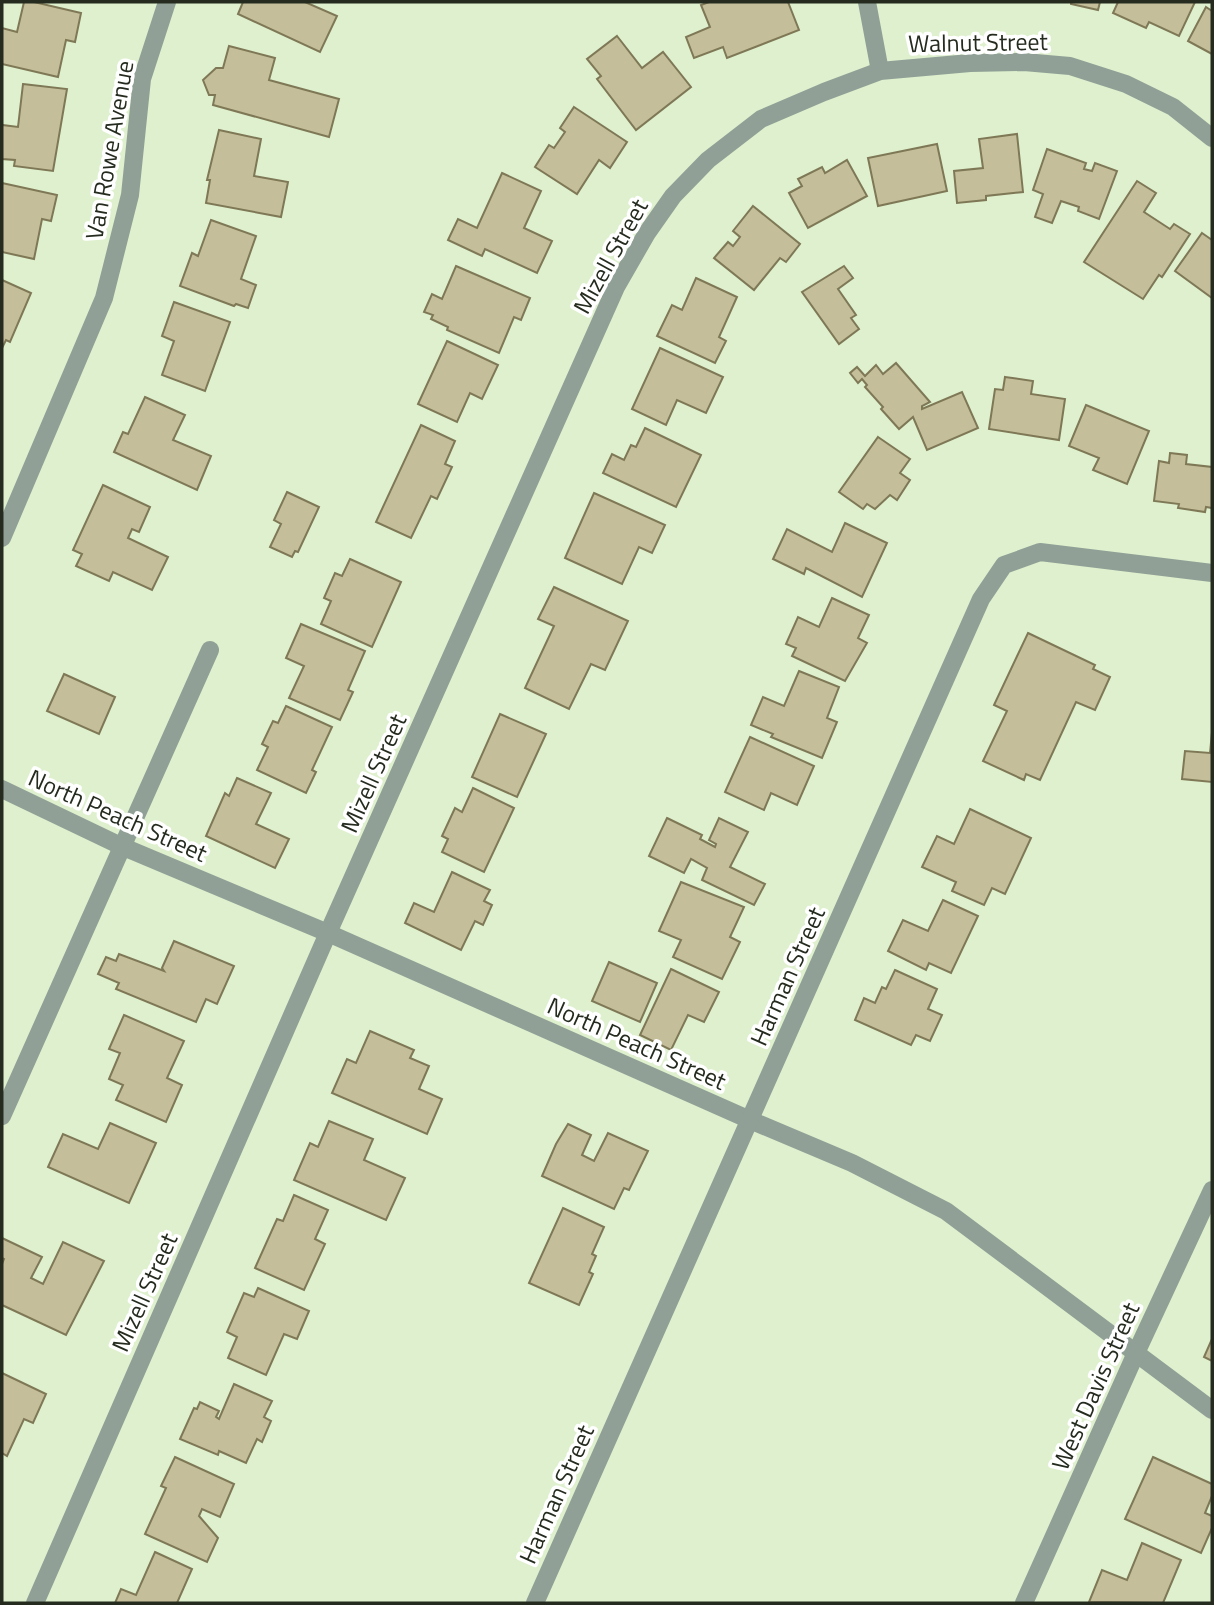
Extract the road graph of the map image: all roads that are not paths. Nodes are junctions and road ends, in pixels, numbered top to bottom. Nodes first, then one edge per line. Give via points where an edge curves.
1 (167, 2) edge
2 (867, 2) edge
3 (880, 71) junction
4 (1212, 138) edge
5 (2, 538) edge
6 (1212, 573) edge
7 (210, 650) dead end
8 (2, 789) edge
9 (121, 846) junction
10 (328, 933) junction
11 (2, 1116) edge
12 (750, 1119) junction
13 (1212, 1190) edge
14 (1136, 1353) junction
15 (1212, 1410) edge
16 (35, 1603) edge
17 (535, 1603) edge
18 (1024, 1603) edge

1 - 5 street, Van Rowe Avenue via 142,79 130,195 104,298
2 - 3 street, Walnut Street
3 - 4 street, Walnut Street via 970,63 1070,66 1173,107
3 - 10 street, Mizell Street via 761,119 708,160 673,196 647,233 616,287
6 - 12 street, Harman Street via 1040,552 1004,565 981,599
7 - 9 street
8 - 9 street, North Peach Street
9 - 10 street, North Peach Street
9 - 11 street
10 - 12 street, North Peach Street
10 - 16 street, Mizell Street
12 - 14 street, North Peach Street via 946,1210
12 - 17 street, Harman Street
13 - 14 street, West Davis Street
14 - 15 street, North Peach Street
14 - 18 street, West Davis Street

